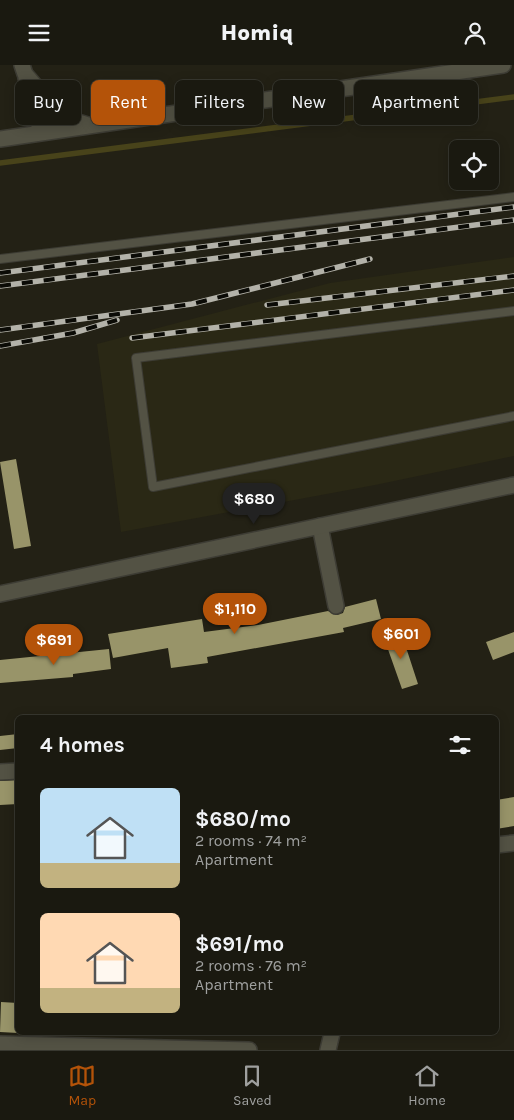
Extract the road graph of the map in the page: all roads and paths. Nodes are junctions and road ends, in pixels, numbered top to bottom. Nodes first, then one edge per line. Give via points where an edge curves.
1 (504, 65) edge
2 (23, 69) edge
3 (90, 126) junction
4 (42, 133) junction
5 (0, 139) edge
6 (514, 197) edge
7 (0, 259) edge
8 (514, 311) edge
9 (514, 416) edge
10 (514, 485) edge
11 (320, 526) junction
12 (0, 594) edge
13 (336, 606) dead end
14 (15, 771) edge
15 (0, 772) edge
16 (514, 843) edge
17 (499, 845) edge
18 (332, 1035) edge
19 (0, 1044) edge
20 (249, 1050) edge
21 (328, 1050) edge

1 - 3 street
2 - 3 street via 62,117
2 - 4 street
3 - 4 street
4 - 5 street
6 - 7 lane
8 - 9 lane via 136,358 153,487
10 - 11 street
11 - 12 street
11 - 13 street
14 - 15 street
16 - 17 street
18 - 21 street
19 - 20 street

